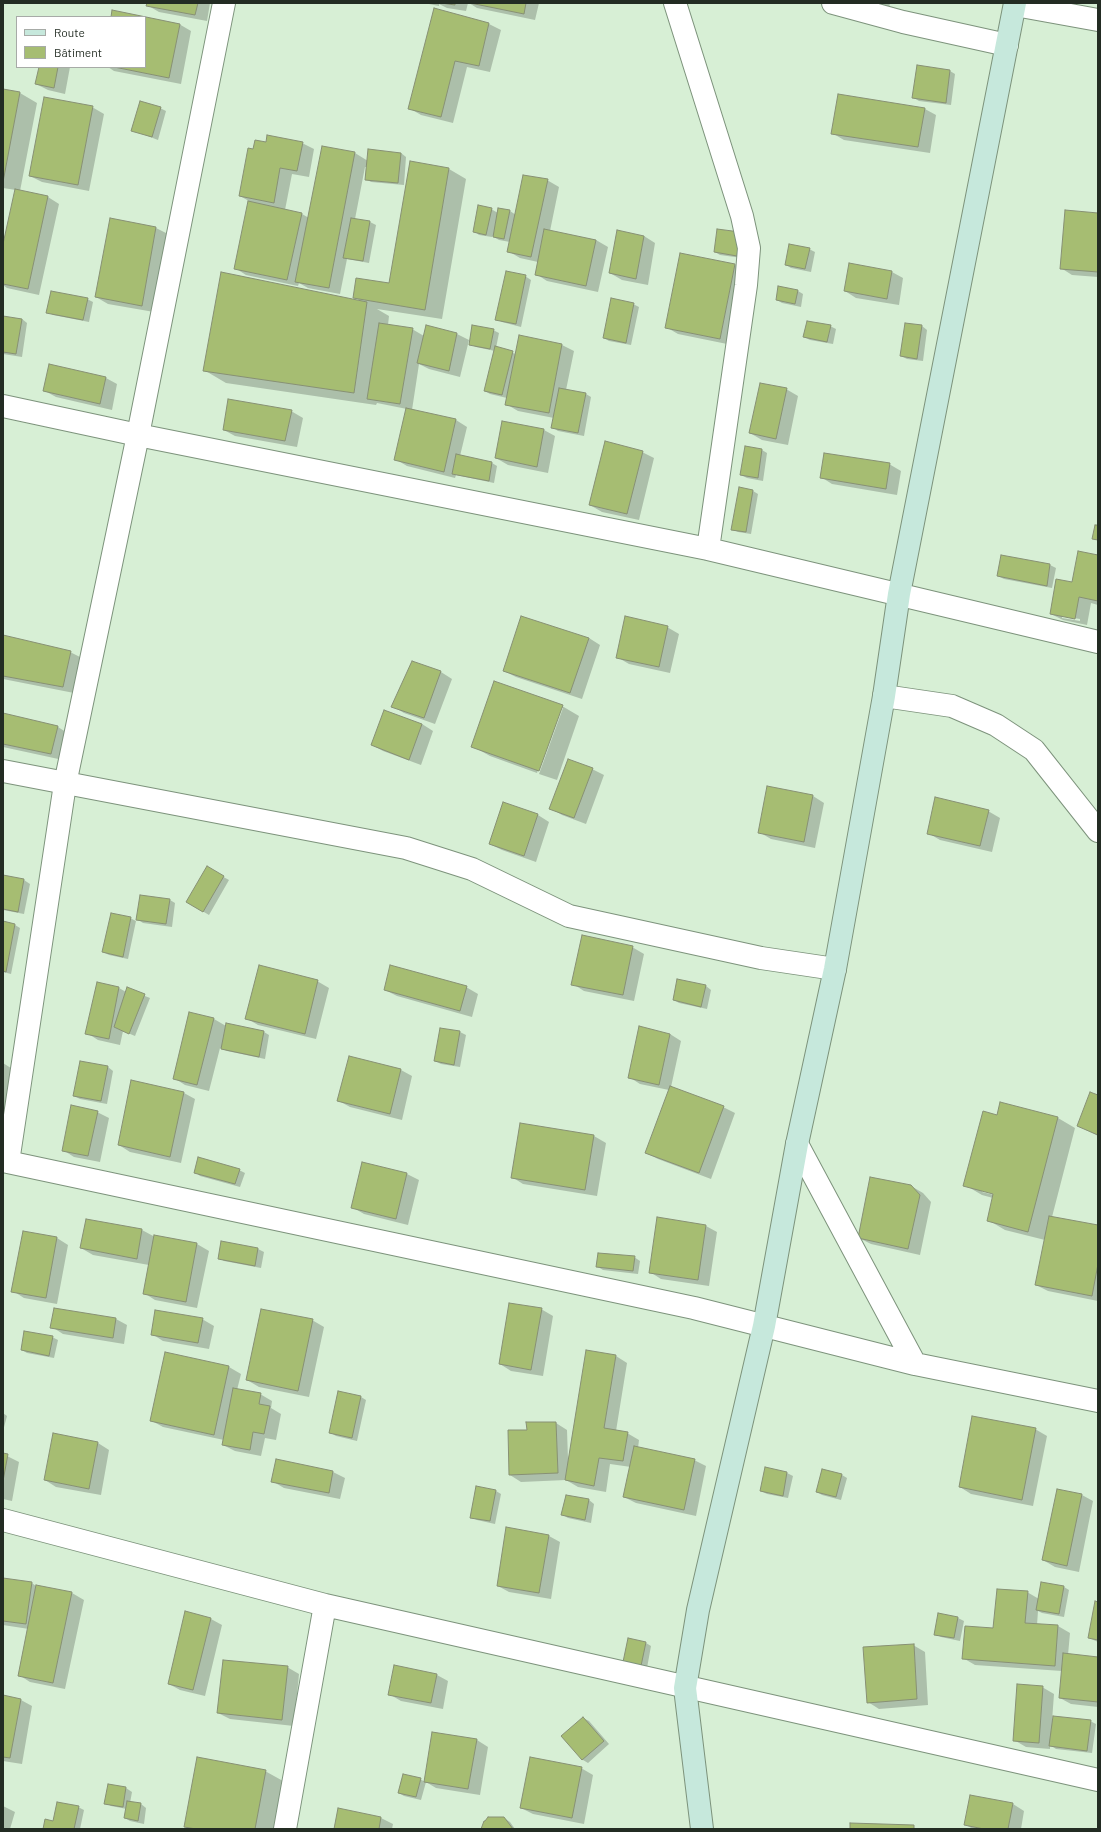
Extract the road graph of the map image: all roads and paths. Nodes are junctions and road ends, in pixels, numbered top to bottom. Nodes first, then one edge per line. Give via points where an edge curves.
1 (224, 3) edge
2 (675, 3) edge
3 (833, 3) edge
4 (1015, 4) edge
5 (1098, 20) edge
6 (1007, 46) junction
7 (3, 406) edge
8 (138, 435) junction
9 (708, 549) junction
10 (899, 594) junction
11 (1098, 642) edge
12 (884, 696) junction
13 (3, 771) edge
14 (65, 784) junction
15 (1098, 831) edge
16 (835, 969) junction
17 (797, 1144) junction
18 (6, 1161) edge
19 (764, 1326) junction
20 (915, 1364) junction
21 (1098, 1402) edge
22 (3, 1520) edge
23 (325, 1605) junction
24 (685, 1688) junction
25 (1098, 1780) edge
26 (285, 1829) edge
27 (702, 1829) edge

1 - 8 street
2 - 9 street via 742,216 749,248 746,285
3 - 6 street
4 - 5 street
4 - 6 main road
6 - 10 main road
7 - 8 street
8 - 9 street
8 - 14 street
9 - 10 street
10 - 11 street
10 - 12 main road
12 - 15 street via 952,706 996,725 1034,750
12 - 16 main road
13 - 14 street
14 - 16 street via 406,848 472,869 569,916 761,958
14 - 18 street
16 - 17 main road
17 - 19 main road
17 - 20 street
18 - 19 street via 694,1308
19 - 20 street
19 - 24 main road via 698,1610
20 - 21 street
22 - 23 street
23 - 24 street
23 - 26 street
24 - 25 street
24 - 27 main road

